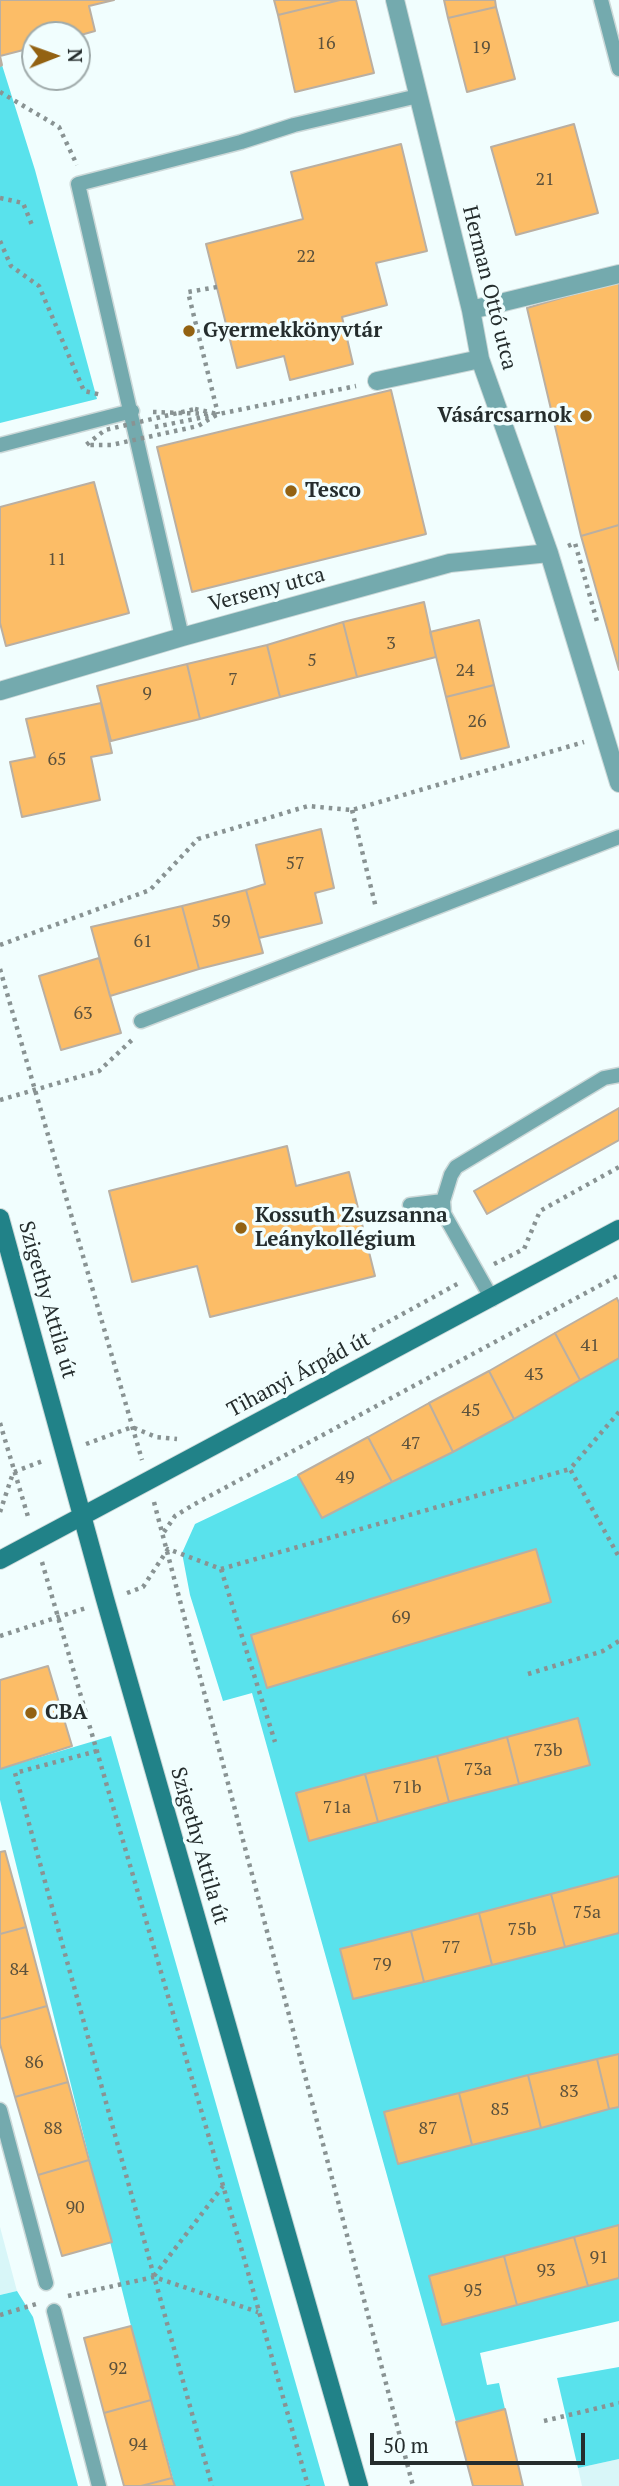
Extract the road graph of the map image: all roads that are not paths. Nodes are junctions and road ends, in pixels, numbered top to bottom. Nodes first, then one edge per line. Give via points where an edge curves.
1 (395, 0) edge
2 (601, 0) edge
3 (619, 69) edge
4 (418, 96) junction
5 (619, 274) edge
6 (471, 310) junction
7 (480, 359) junction
8 (377, 382) road end
9 (131, 406) junction
10 (0, 446) edge
11 (550, 553) junction
12 (182, 637) junction
13 (0, 691) edge
14 (619, 783) edge
15 (619, 837) edge
16 (141, 1021) road end
17 (619, 1075) edge
18 (443, 1201) junction
19 (410, 1205) dead end
20 (0, 1218) edge
21 (619, 1229) edge
22 (492, 1298) junction
23 (82, 1516) junction
24 (0, 1560) edge
25 (0, 2110) edge
26 (46, 2283) dead end
27 (54, 2311) dead end
28 (99, 2486) edge
29 (359, 2486) edge

1 - 4 street, Herman Ottó utca
2 - 3 lane
4 - 6 street, Herman Ottó utca
4 - 9 lane via 78,184
5 - 6 street
6 - 7 street, Herman Ottó utca
7 - 8 street
7 - 11 street, Herman Ottó utca
9 - 10 lane
9 - 12 lane
11 - 12 street, Verseny utca via 450,563
11 - 14 street, Herman Ottó utca
12 - 13 street, Verseny utca
15 - 16 lane
17 - 18 lane via 604,1078 456,1167
18 - 19 lane
18 - 22 lane via 451,1230
20 - 23 street, Szigethy Attila út
21 - 22 street, Tihanyi Árpád út
22 - 23 street, Tihanyi Árpád út
23 - 24 street, Tihanyi Árpád út
23 - 29 street, Szigethy Attila út
25 - 26 lane
27 - 28 lane

